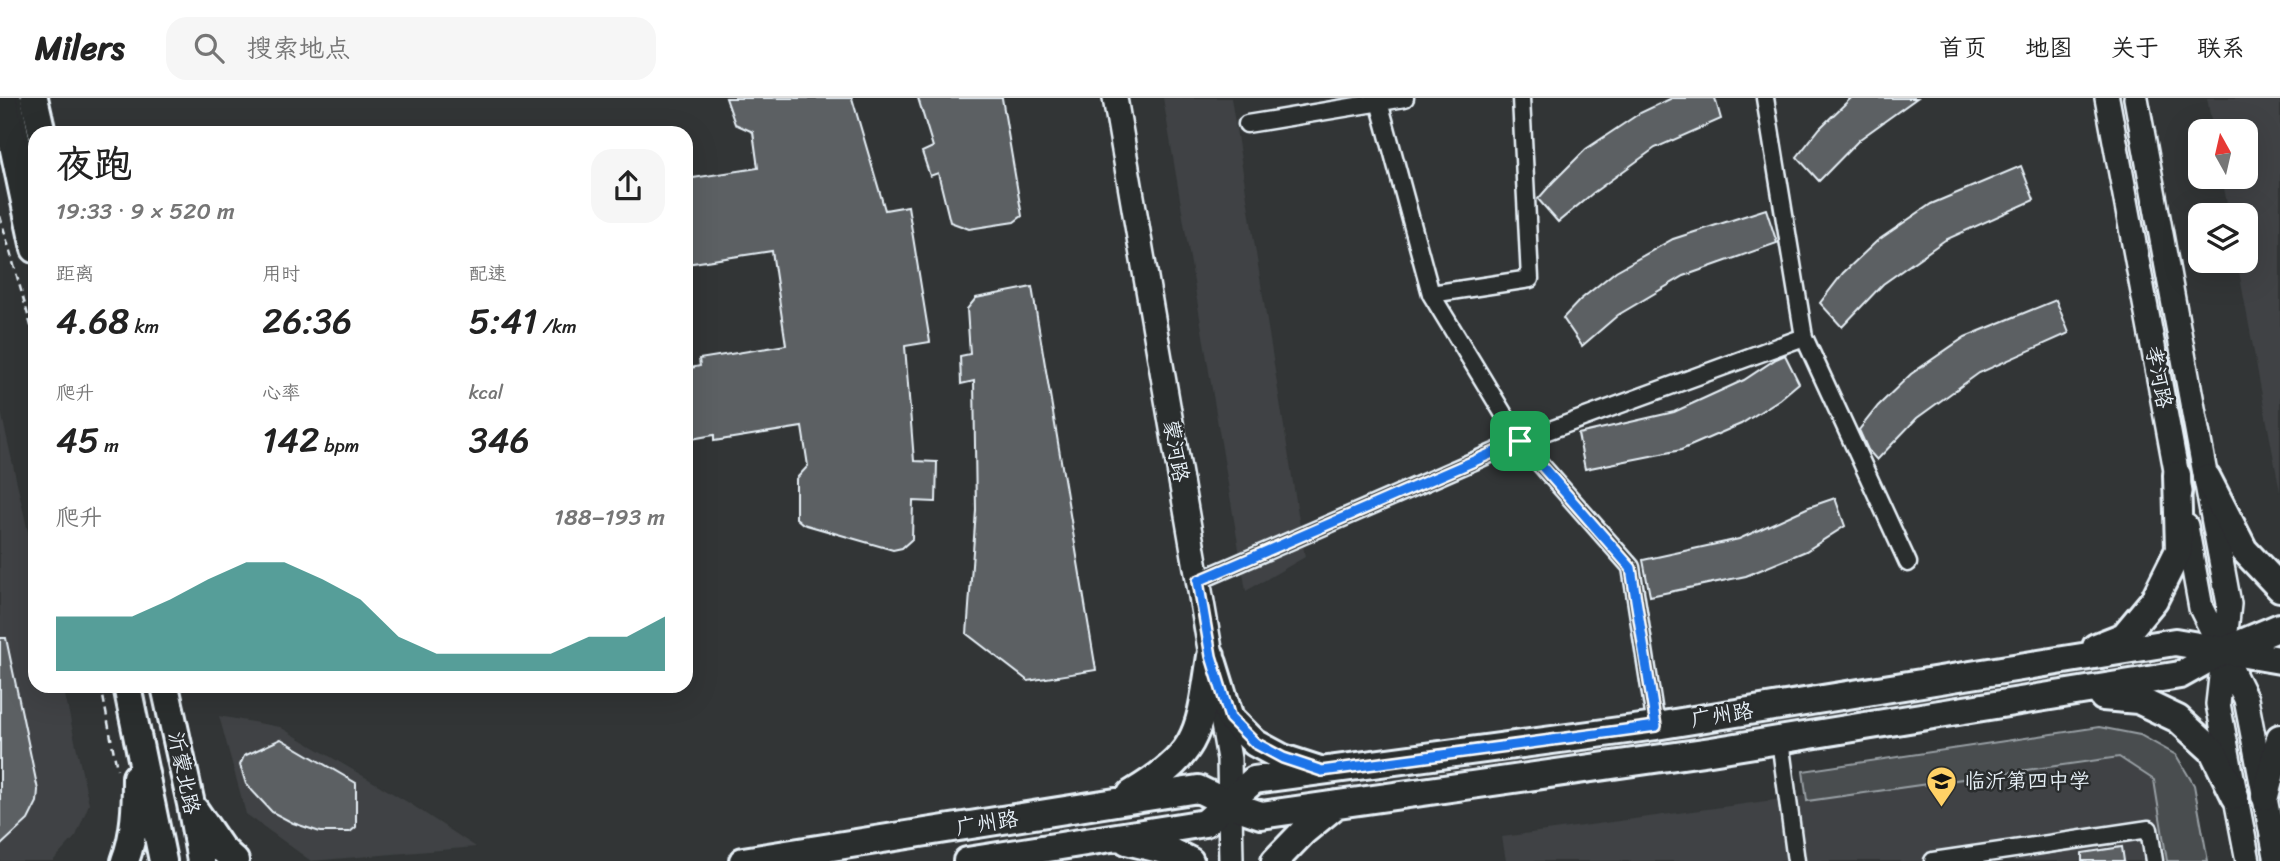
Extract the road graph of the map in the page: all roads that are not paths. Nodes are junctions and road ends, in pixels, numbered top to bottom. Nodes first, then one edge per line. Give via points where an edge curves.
1 (3, 98) edge
2 (17, 98) edge
3 (34, 98) edge
4 (1115, 98) edge
5 (1405, 98) edge
6 (1521, 98) edge
7 (1765, 98) edge
8 (2107, 98) edge
9 (2136, 98) edge
10 (1379, 100) edge
11 (1247, 124) dead end
12 (40, 126) edge
13 (28, 151) edge
14 (28, 216) edge
15 (1431, 294) junction
16 (1804, 337) junction
17 (1520, 441) junction
18 (2177, 475) junction
19 (2207, 478) junction
20 (1908, 564) dead end
21 (1198, 581) junction
22 (2280, 588) edge
23 (2280, 627) edge
24 (2223, 651) junction
25 (1211, 656) junction
26 (2063, 659) junction
27 (2280, 660) edge
28 (128, 693) edge
29 (167, 693) edge
30 (2070, 693) junction
31 (1656, 726) junction
32 (136, 730) junction
33 (2280, 738) edge
34 (1780, 740) junction
35 (1322, 771) junction
36 (2235, 796) junction
37 (2265, 796) junction
38 (1119, 802) junction
39 (1337, 803) junction
40 (191, 804) junction
41 (1229, 804) junction
42 (1115, 838) junction
43 (2008, 855) edge
44 (125, 861) edge
45 (163, 861) edge
46 (201, 861) edge
47 (235, 861) edge
48 (743, 861) edge
49 (967, 861) edge
50 (1190, 861) edge
51 (1231, 861) edge
52 (1247, 861) edge
53 (1275, 861) edge
54 (1796, 861) edge
55 (1933, 861) edge
56 (2154, 861) edge
57 (2248, 861) edge
58 (2277, 861) edge

1 - 14 main road
2 - 13 lane
3 - 12 main road
4 - 21 main road, 蒙河路
5 - 10 street
6 - 15 street via 1530,279
7 - 16 street
8 - 18 main road, 孝河路
9 - 19 main road, 孝河路
10 - 11 street
10 - 15 street
15 - 17 street
16 - 17 street
16 - 20 street
17 - 21 street
17 - 31 street via 1631,568
18 - 24 main road, 孝河路 via 2201,608
18 - 26 main road via 2179,550 2154,600 2124,636
19 - 22 main road via 2244,550
19 - 24 main road, 孝河路 via 2229,604
21 - 25 main road, 蒙河路
23 - 24 main road, 广州路
24 - 26 main road, 广州路 via 2175,642
24 - 27 main road, 广州路
24 - 30 main road, 广州路 via 2180,675
24 - 36 main road, 孝河路 via 2218,704
24 - 37 main road, 孝河路 via 2246,699
25 - 35 main road via 1230,718 1255,743
25 - 38 main road via 1200,723 1183,756 1162,776
25 - 41 main road, 蒙河路 via 1228,759
26 - 31 main road, 广州路
28 - 32 main road, 沂蒙北路
29 - 40 main road, 沂蒙北路
30 - 34 main road, 广州路
30 - 36 main road via 2138,700 2178,719 2213,751
31 - 35 main road, 广州路
32 - 44 main road via 136,800
32 - 45 main road, 沂蒙北路
33 - 37 main road
34 - 39 main road, 广州路
34 - 54 street
35 - 41 main road, 广州路 via 1254,780
36 - 57 main road, 孝河路
37 - 58 main road, 孝河路
38 - 41 main road, 广州路 via 1198,789
38 - 48 main road, 广州路
39 - 41 main road, 广州路 via 1261,815
39 - 53 main road
40 - 46 main road, 沂蒙北路
40 - 47 main road
41 - 42 main road, 广州路 via 1205,823
41 - 51 main road, 蒙河路
41 - 52 main road, 蒙河路
42 - 49 main road, 广州路
42 - 50 main road
43 - 55 street
43 - 56 street via 2149,829

